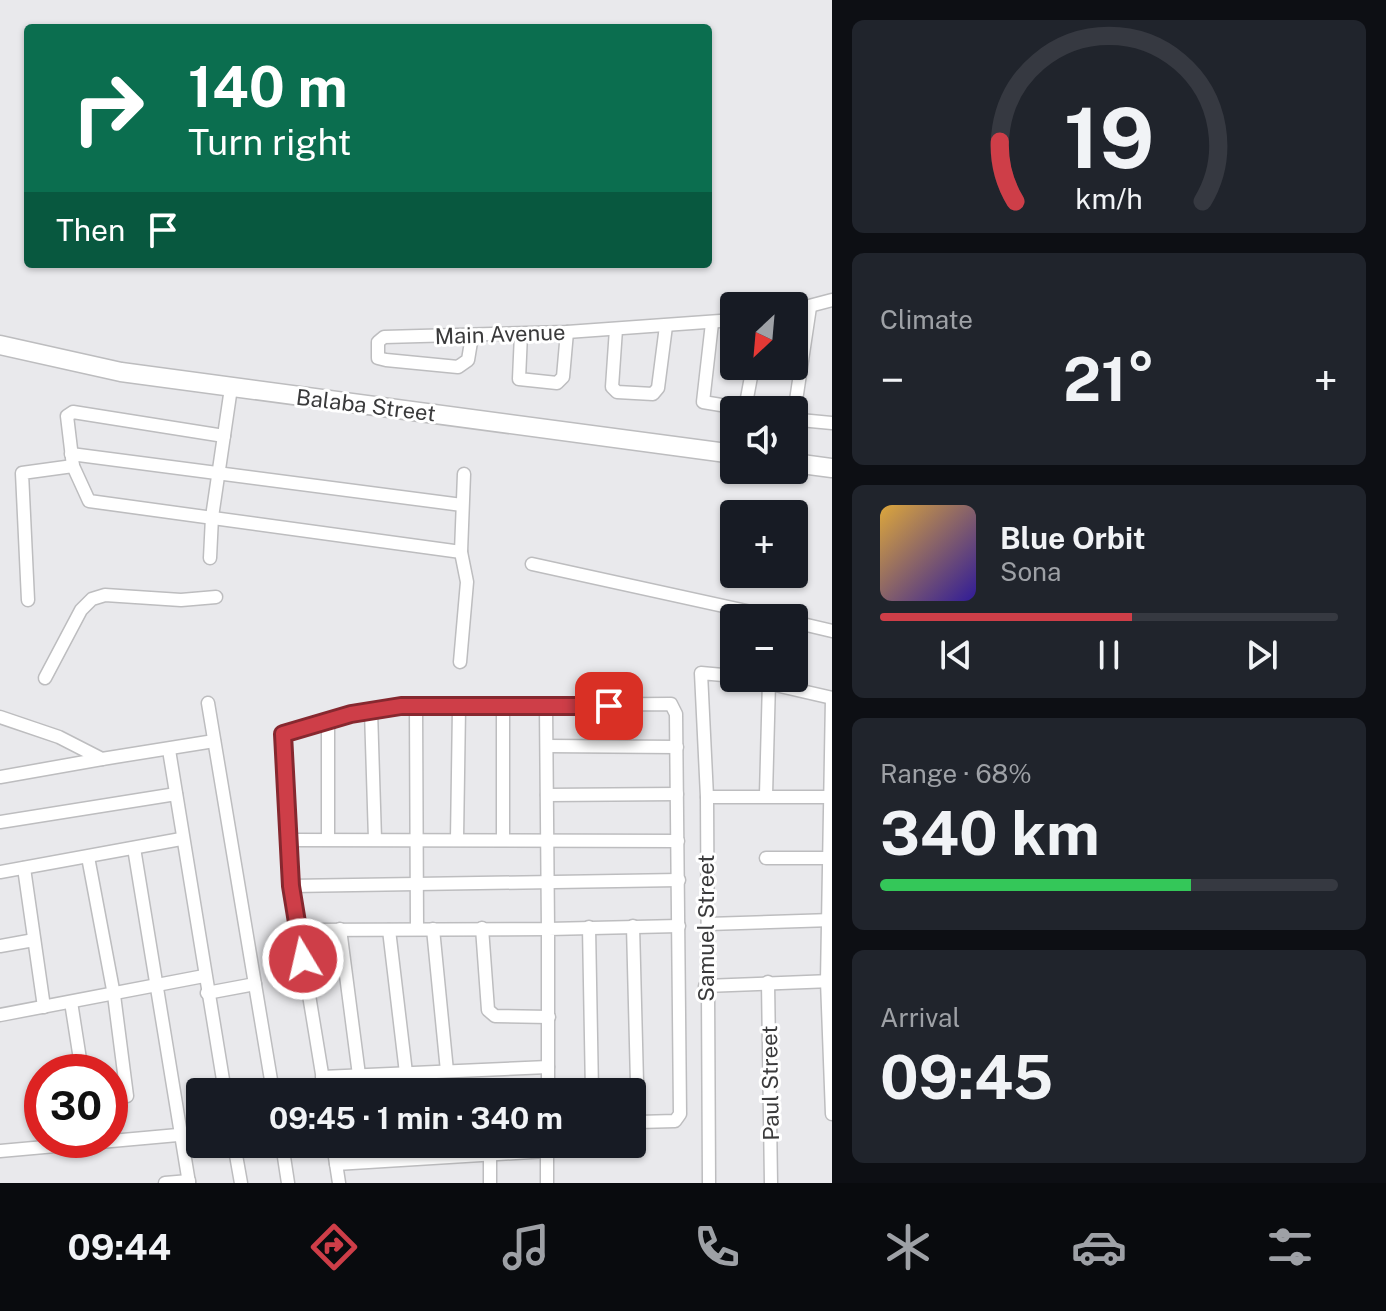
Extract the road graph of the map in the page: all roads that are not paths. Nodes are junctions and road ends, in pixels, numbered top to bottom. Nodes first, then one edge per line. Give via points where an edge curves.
1 (832, 300) edge
2 (810, 307) joint
3 (720, 322) edge
4 (712, 323) junction
5 (666, 326) junction
6 (616, 329) junction
7 (567, 332) junction
8 (521, 334) junction
9 (472, 336) junction
10 (0, 345) edge
11 (750, 380) edge
12 (231, 388) junction
13 (832, 423) edge
14 (224, 436) junction
15 (720, 452) edge
16 (72, 460) junction
17 (808, 465) edge
18 (832, 468) edge
19 (219, 473) junction
20 (464, 474) dead end
21 (462, 505) junction
22 (212, 517) junction
23 (461, 552) junction
24 (210, 558) dead end
25 (532, 564) dead end
26 (216, 597) dead end
27 (28, 600) dead end
28 (720, 605) edge
29 (808, 625) edge
30 (832, 631) edge
31 (460, 662) dead end
32 (720, 675) edge
33 (45, 678) dead end
34 (769, 692) edge
35 (808, 692) edge
36 (832, 698) edge
37 (208, 703) dead end
38 (416, 707) junction
39 (546, 707) junction
40 (459, 708) junction
41 (503, 708) junction
42 (371, 711) junction
43 (0, 717) edge
44 (328, 723) junction
45 (214, 741) junction
46 (547, 746) junction
47 (677, 747) junction
48 (169, 750) junction
49 (102, 759) junction
50 (0, 777) edge
51 (176, 794) junction
52 (677, 794) junction
53 (547, 795) junction
54 (766, 795) junction
55 (707, 797) junction
56 (831, 797) edge
57 (0, 822) edge
58 (181, 839) junction
59 (328, 839) junction
60 (375, 839) junction
61 (417, 839) junction
62 (457, 839) junction
63 (503, 839) junction
64 (288, 840) junction
65 (547, 840) junction
66 (678, 841) junction
67 (134, 848) junction
68 (88, 857) junction
69 (766, 858) dead end
70 (831, 858) edge
71 (24, 868) junction
72 (0, 872) edge
73 (679, 880) junction
74 (418, 883) junction
75 (547, 883) junction
76 (291, 886) junction
77 (831, 920) edge
78 (708, 924) junction
79 (633, 926) junction
80 (679, 926) junction
81 (589, 927) junction
82 (482, 928) junction
83 (340, 929) junction
84 (417, 929) junction
85 (433, 929) junction
86 (548, 929) junction
87 (298, 930) junction
88 (389, 930) junction
89 (34, 940) junction
90 (0, 946) edge
91 (204, 976) junction
92 (830, 981) edge
93 (768, 982) junction
94 (255, 984) junction
95 (159, 985) junction
96 (705, 986) junction
97 (207, 993) junction
98 (114, 995) junction
99 (71, 1002) junction
100 (44, 1007) junction
101 (0, 1015) edge
102 (549, 1017) junction
103 (79, 1054) edge
104 (122, 1054) edge
105 (548, 1067) junction
106 (447, 1071) junction
107 (406, 1073) junction
108 (359, 1075) junction
109 (322, 1077) joint
110 (222, 1078) edge
111 (271, 1078) edge
112 (548, 1078) edge
113 (592, 1078) edge
114 (635, 1078) edge
115 (832, 1114) edge
116 (646, 1122) edge
117 (186, 1135) edge
118 (182, 1136) junction
119 (128, 1140) edge
120 (24, 1149) edge
121 (0, 1151) edge
122 (237, 1158) edge
123 (284, 1158) edge
124 (335, 1158) edge
125 (439, 1158) edge
126 (490, 1158) edge
127 (547, 1158) edge
128 (336, 1164) junction
129 (189, 1182) edge
130 (165, 1183) edge
131 (241, 1183) edge
132 (288, 1183) edge
133 (339, 1183) edge
134 (490, 1183) edge
135 (547, 1183) edge
136 (709, 1183) edge
137 (771, 1183) edge

1 - 2 street
2 - 13 street via 794,414 800,420
3 - 4 street, Main Avenue
4 - 5 street, Main Avenue
4 - 11 street via 702,397 706,404 745,409
5 - 6 street, Main Avenue
5 - 6 street via 653,394 617,392 612,387
6 - 7 street, Main Avenue
7 - 8 street, Main Avenue
7 - 8 street, Main Avenue via 563,377 557,383 517,376
8 - 9 street, Main Avenue
9 - 9 street, Main Avenue via 384,337 376,345 377,356 458,367 468,360
10 - 12 street, Balaba Street via 121,372
12 - 14 street
12 - 15 street, Balaba Street
14 - 16 street via 69,413
14 - 19 street
16 - 19 street
16 - 22 street via 89,501
16 - 27 street via 22,473
17 - 18 street
19 - 21 street
19 - 22 street
20 - 21 street
21 - 23 street
22 - 23 street
22 - 24 street
23 - 31 street via 467,582
25 - 28 street
26 - 33 street via 92,599
29 - 30 street
32 - 55 street, Samuel Street via 701,673
34 - 54 street
35 - 36 street
36 - 56 street
37 - 45 street
38 - 40 street
38 - 42 street
38 - 61 street
39 - 41 street
39 - 46 street
39 - 47 street via 671,704
40 - 41 street
40 - 62 street
41 - 63 street
42 - 44 street
42 - 60 street
43 - 49 street
44 - 59 street
44 - 64 street via 283,734
45 - 48 street
45 - 94 street
46 - 47 street
46 - 53 street
47 - 52 street
48 - 49 street
48 - 51 street
49 - 50 street
51 - 57 street
51 - 58 street
52 - 53 street
52 - 66 street
53 - 65 street
54 - 55 street
54 - 56 street
55 - 78 street, Samuel Street
56 - 70 street
58 - 67 street
58 - 91 street
59 - 60 street
59 - 64 street
60 - 61 street
61 - 62 street
61 - 74 street
62 - 63 street
63 - 65 street
64 - 76 street
65 - 66 street
65 - 75 street
66 - 73 street
67 - 68 street
67 - 95 street
68 - 71 street
68 - 98 street
69 - 70 street
70 - 77 street
71 - 72 street
71 - 89 street
73 - 75 street
73 - 80 street
74 - 75 street
74 - 76 street
74 - 84 street
75 - 86 street
76 - 87 street
77 - 78 street
77 - 92 street
78 - 96 street, Samuel Street
79 - 80 street
79 - 81 street
79 - 114 street
80 - 116 street via 679,1118
81 - 86 street
81 - 113 street
82 - 85 street
82 - 86 street
82 - 102 street via 488,1010 495,1016
83 - 87 street
83 - 88 street
83 - 108 street
84 - 85 street
84 - 88 street
85 - 106 street
86 - 102 street
87 - 109 street
88 - 107 street
89 - 90 street
89 - 100 street
91 - 95 street
91 - 97 street
92 - 93 street
92 - 115 street
93 - 96 street
93 - 137 street, Paul Street
94 - 97 street
94 - 111 street
95 - 98 street
95 - 118 street
96 - 136 street, Samuel Street
97 - 110 street
98 - 99 street
98 - 104 street
99 - 100 street
99 - 103 street
100 - 101 street
102 - 105 street
105 - 106 street
105 - 112 street
106 - 107 street
107 - 108 street
108 - 109 street
117 - 118 street
118 - 119 street
118 - 129 street
120 - 121 street
122 - 131 street
123 - 132 street
124 - 128 street
125 - 128 street
126 - 134 street
127 - 135 street
128 - 133 street
129 - 130 street

